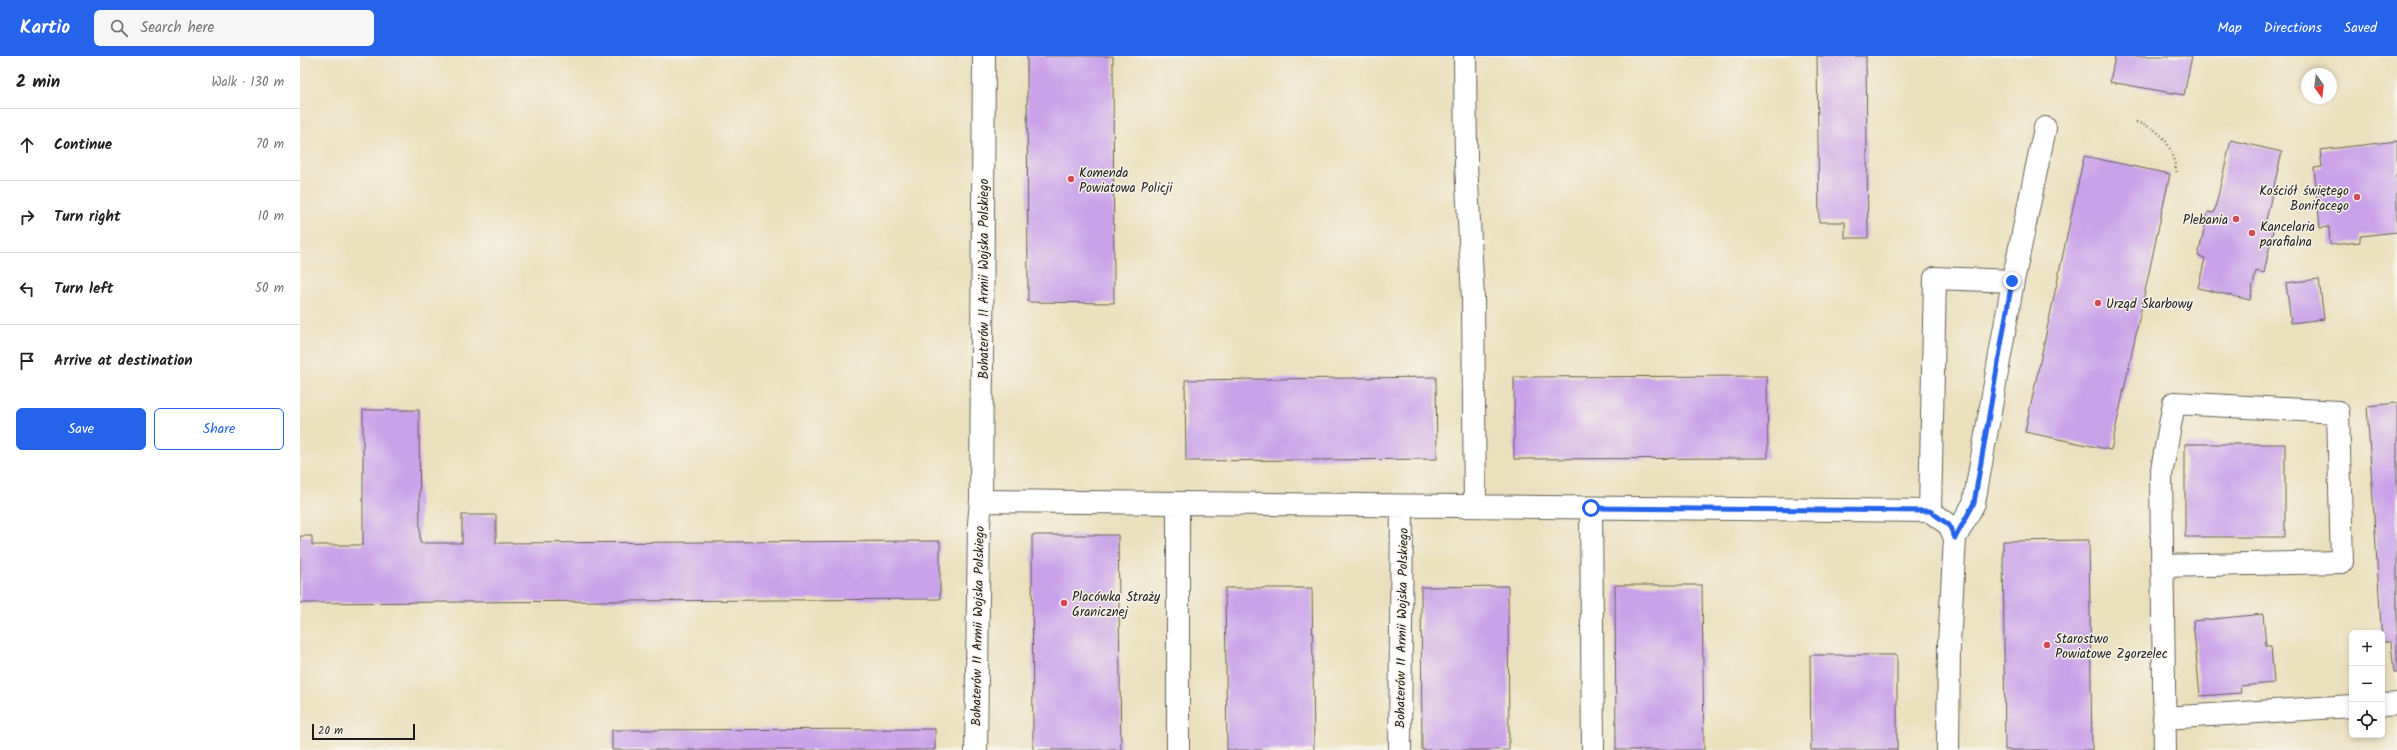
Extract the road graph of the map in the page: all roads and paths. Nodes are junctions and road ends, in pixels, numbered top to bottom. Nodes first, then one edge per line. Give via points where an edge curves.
1 (984, 56) edge
2 (1465, 56) edge
3 (2136, 122) dead end
4 (2045, 128) dead end
5 (2177, 173) dead end
6 (2012, 281) junction
7 (981, 501) junction
8 (1178, 504) junction
9 (1402, 506) junction
10 (1474, 506) junction
11 (1591, 508) junction
12 (1930, 511) junction
13 (1955, 538) junction
14 (2162, 566) junction
15 (2385, 704) edge
16 (2397, 704) edge
17 (2349, 706) edge
18 (2164, 718) junction
19 (976, 750) edge
20 (1178, 750) edge
21 (1400, 750) edge
22 (1593, 750) edge
23 (1948, 750) edge
24 (2164, 750) edge

1 - 7 street, Bohaterów II Armii Wojska Polskiego
2 - 10 street via 1466,164 1473,298
3 - 5 path via 2148,125 2162,135 2172,151
4 - 6 street
6 - 12 street via 1935,278
6 - 13 street via 1974,503
7 - 8 street
7 - 19 street, Bohaterów II Armii Wojska Polskiego via 978,539
8 - 9 street
8 - 20 street
9 - 10 street
9 - 21 street, Bohaterów II Armii Wojska Polskiego
10 - 11 street
11 - 12 street
11 - 22 street
12 - 13 street via 1949,525
13 - 23 street
14 - 14 street via 2161,475 2174,404 2338,412 2342,562
14 - 18 street
15 - 16 street
17 - 18 street
18 - 24 street

